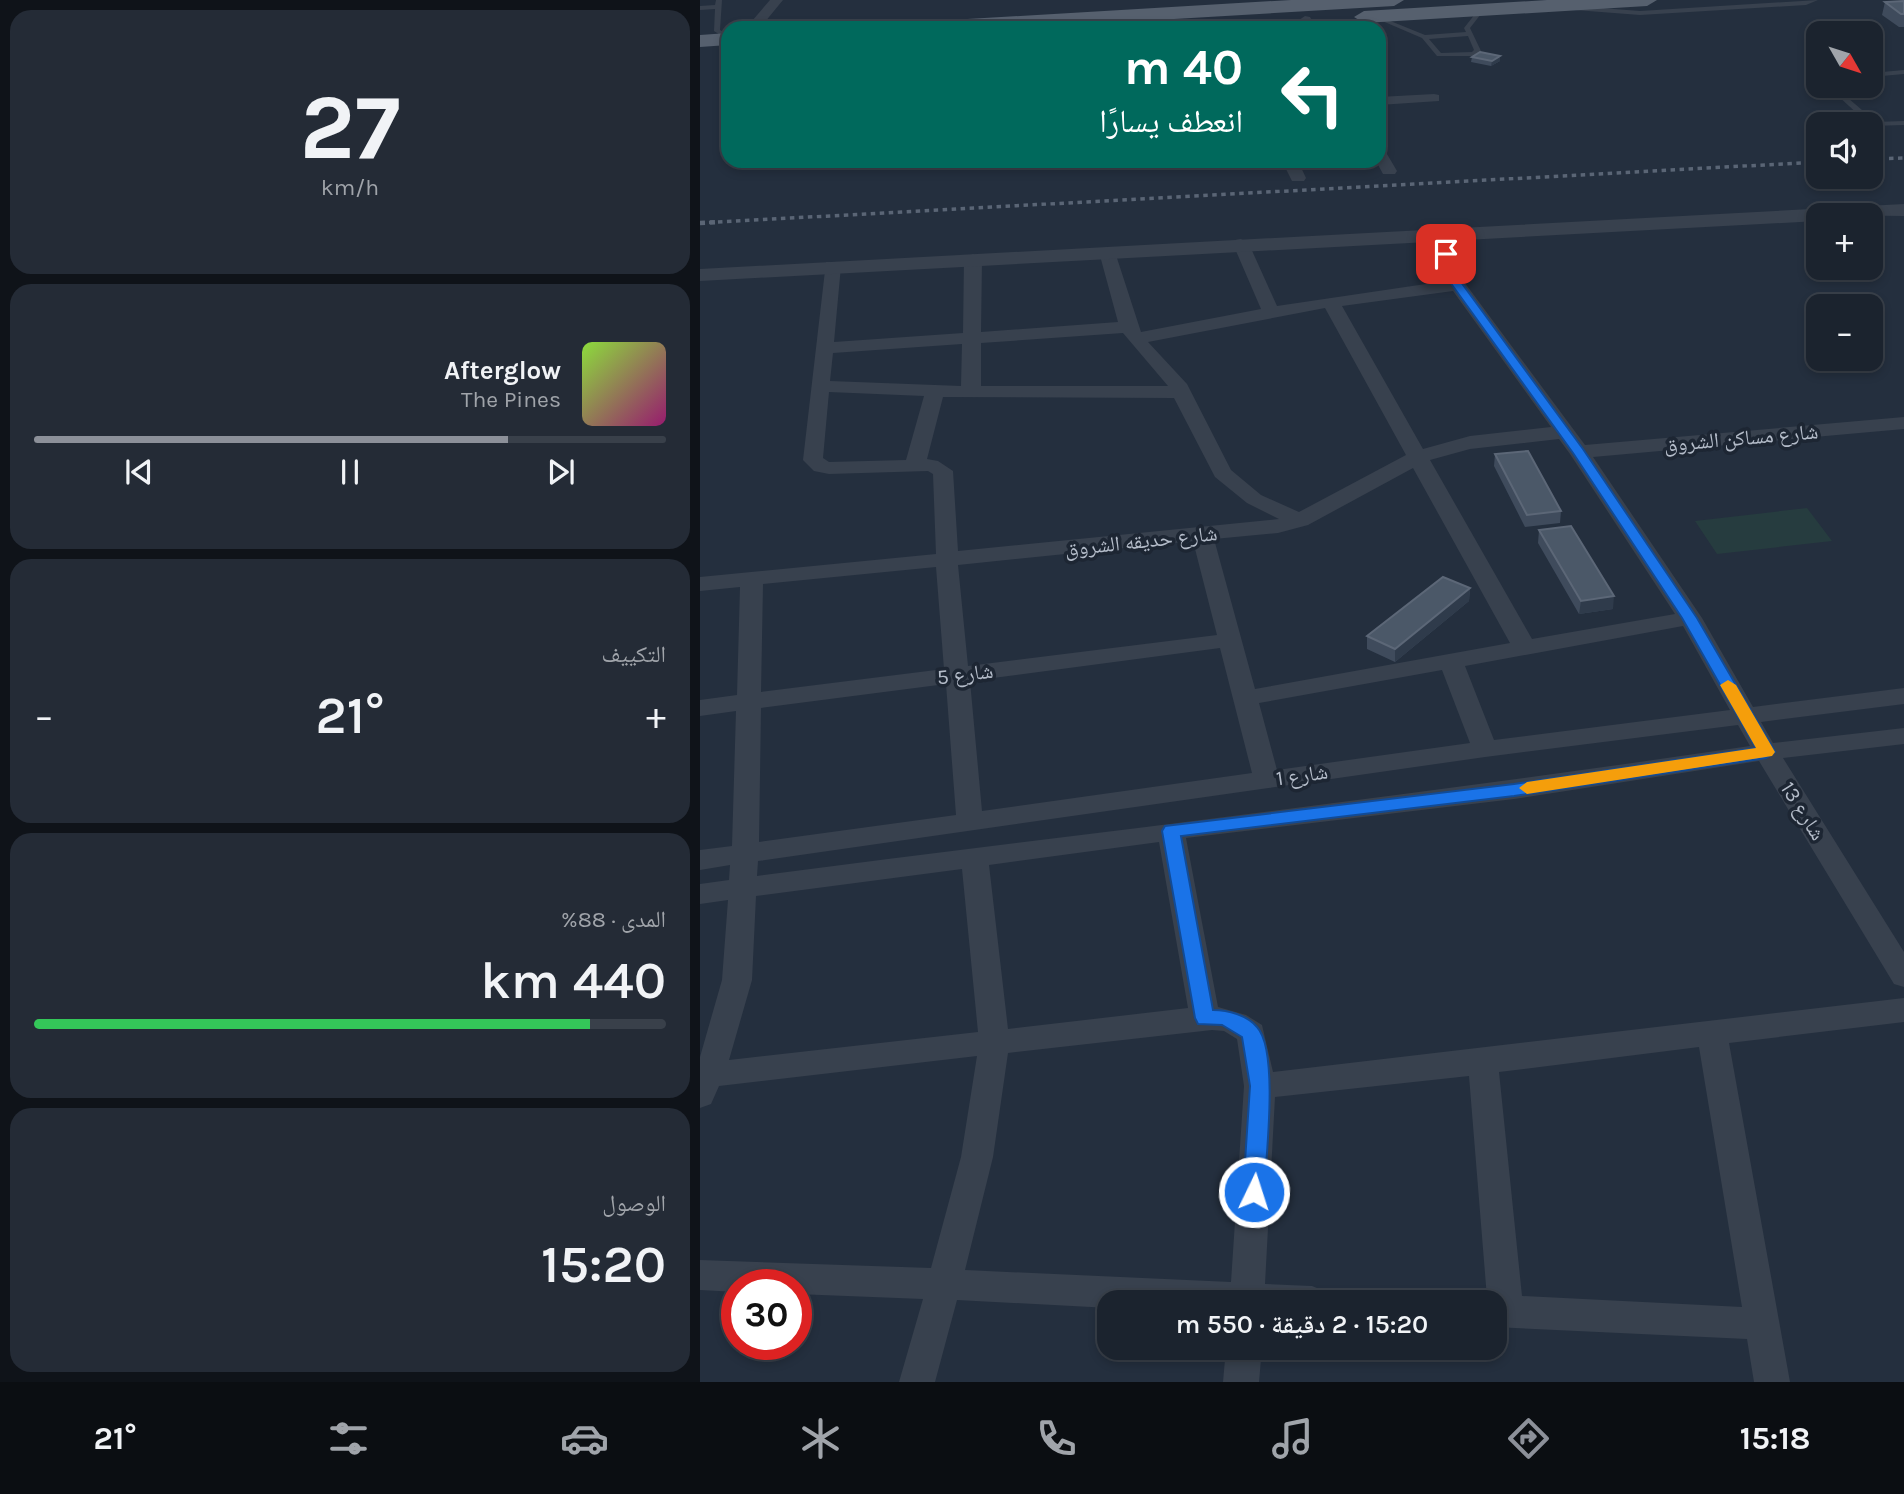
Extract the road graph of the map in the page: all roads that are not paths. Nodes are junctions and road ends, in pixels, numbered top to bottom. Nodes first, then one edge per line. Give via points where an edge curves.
1 (777, 0) edge
2 (1394, 0) edge
3 (1647, 0) edge
4 (1786, 0) edge
5 (1815, 0) edge
6 (1553, 6) junction
7 (718, 7) edge
8 (700, 8) edge
9 (1481, 10) junction
10 (1605, 11) junction
11 (1276, 14) junction
12 (700, 16) edge
13 (1372, 16) junction
14 (759, 21) edge
15 (1096, 21) edge
16 (1249, 21) edge
17 (1298, 21) edge
18 (1331, 21) edge
19 (1384, 21) edge
20 (1386, 22) edge
21 (721, 34) edge
22 (1468, 34) junction
23 (1424, 37) junction
24 (721, 39) edge
25 (700, 41) edge
26 (721, 56) edge
27 (700, 58) edge
28 (1904, 72) edge
29 (1883, 74) edge
30 (1434, 98) dead end
31 (1844, 98) edge
32 (1386, 101) edge
33 (1904, 123) edge
34 (1386, 165) edge
35 (1293, 168) edge
36 (1389, 171) dead end
37 (1298, 178) dead end
38 (1904, 210) edge
39 (1470, 233) junction
40 (1241, 244) junction
41 (1107, 252) junction
42 (973, 259) junction
43 (832, 266) junction
44 (700, 275) edge
45 (1458, 285) junction
46 (1330, 301) junction
47 (1271, 312) junction
48 (1131, 333) junction
49 (972, 337) junction
50 (824, 348) junction
51 (821, 386) junction
52 (935, 391) junction
53 (971, 392) junction
54 (1182, 392) junction
55 (1904, 424) edge
56 (1564, 432) junction
57 (1579, 452) junction
58 (1417, 457) junction
59 (915, 465) junction
60 (1300, 520) junction
61 (1202, 535) junction
62 (947, 561) junction
63 (752, 579) junction
64 (700, 584) edge
65 (1690, 618) junction
66 (1230, 640) junction
67 (1525, 648) junction
68 (1451, 661) junction
69 (957, 675) junction
70 (1904, 696) edge
71 (1246, 698) junction
72 (750, 702) junction
73 (700, 708) edge
74 (1745, 714) junction
75 (1904, 736) edge
76 (1485, 749) junction
77 (1766, 752) junction
78 (1267, 780) junction
79 (971, 821) junction
80 (1171, 831) junction
81 (745, 853) junction
82 (975, 858) junction
83 (700, 860) edge
84 (741, 889) junction
85 (700, 894) edge
86 (1893, 937) edge
87 (1904, 976) edge
88 (1904, 1010) edge
89 (1205, 1018) junction
90 (1712, 1034) junction
91 (993, 1042) junction
92 (1483, 1062) junction
93 (707, 1067) edge
94 (1260, 1086) junction
95 (700, 1275) edge
96 (944, 1283) junction
97 (1248, 1290) edge
98 (1499, 1290) edge
99 (1097, 1292) edge
100 (1507, 1312) edge
101 (1762, 1325) junction
102 (1243, 1360) edge
103 (917, 1382) edge
104 (1241, 1382) edge
105 (1772, 1382) edge

1 - 14 street
2 - 11 main road
3 - 6 main road
4 - 10 lane
5 - 10 lane via 1640,13
6 - 9 main road
6 - 10 lane
7 - 8 lane
7 - 12 lane
7 - 21 lane via 717,31
9 - 13 main road
9 - 22 lane via 1469,21
11 - 15 main road
11 - 16 main road
11 - 17 main road
13 - 18 main road
13 - 19 lane
20 - 23 lane
22 - 23 lane
22 - 23 lane via 1475,46 1432,48
24 - 25 main road
26 - 27 main road
28 - 29 lane
30 - 32 street
31 - 33 lane via 1874,124
34 - 36 street
35 - 37 street
38 - 39 street
39 - 40 street
39 - 45 street, شارع 13 via 1446,254 1447,271
40 - 41 street
40 - 47 street
41 - 42 street
41 - 48 street
42 - 43 street
42 - 49 street
43 - 44 street
43 - 50 street
45 - 46 street
45 - 56 street, شارع 13
46 - 47 street
46 - 58 street
47 - 48 street
48 - 49 street
48 - 54 street
49 - 50 street
49 - 53 street
50 - 51 street
51 - 52 street
51 - 59 street via 815,464 829,468
52 - 53 street
52 - 59 street
53 - 54 street
54 - 60 street via 1222,472 1254,499
55 - 57 street, شارع مساكن الشروق
56 - 57 street, شارع 13
56 - 58 street, شارع حديقه الشروق via 1451,447
57 - 65 street, شارع 13
58 - 60 street, شارع حديقه الشروق via 1321,513
58 - 67 street
59 - 62 street via 943,471
60 - 61 street, شارع حديقه الشروق
61 - 62 street, شارع حديقه الشروق
61 - 66 street
62 - 63 street, شارع حديقه الشروق
62 - 69 street
63 - 64 street, شارع حديقه الشروق
63 - 72 street
65 - 67 street
65 - 74 street, شارع 13
66 - 69 street, شارع 5
66 - 71 street
67 - 68 street
68 - 71 street
68 - 76 street
69 - 72 street, شارع 5
69 - 79 street
70 - 74 street, شارع 1
71 - 78 street
72 - 73 street, شارع 5
72 - 81 street
74 - 76 street, شارع 1
74 - 77 street, شارع 13
75 - 77 street, شارع 1
76 - 78 street, شارع 1
77 - 80 street, شارع 1 via 1514,790
77 - 86 street, شارع 13
78 - 79 street, شارع 1
79 - 81 street, شارع 1
80 - 82 street, شارع 1
80 - 89 street
81 - 83 street, شارع 1
81 - 84 street
82 - 84 street, شارع 1
82 - 91 street
84 - 85 street, شارع 1
84 - 93 street via 737,980
86 - 87 street, شارع 13
88 - 90 street
89 - 91 street
89 - 94 street via 1223,1018 1251,1033
90 - 92 street
90 - 101 street
91 - 93 street
91 - 96 street via 977,1157
92 - 94 street
92 - 98 street
94 - 97 street
95 - 96 street
96 - 99 street
96 - 103 street
100 - 101 street
101 - 105 street
102 - 104 street

